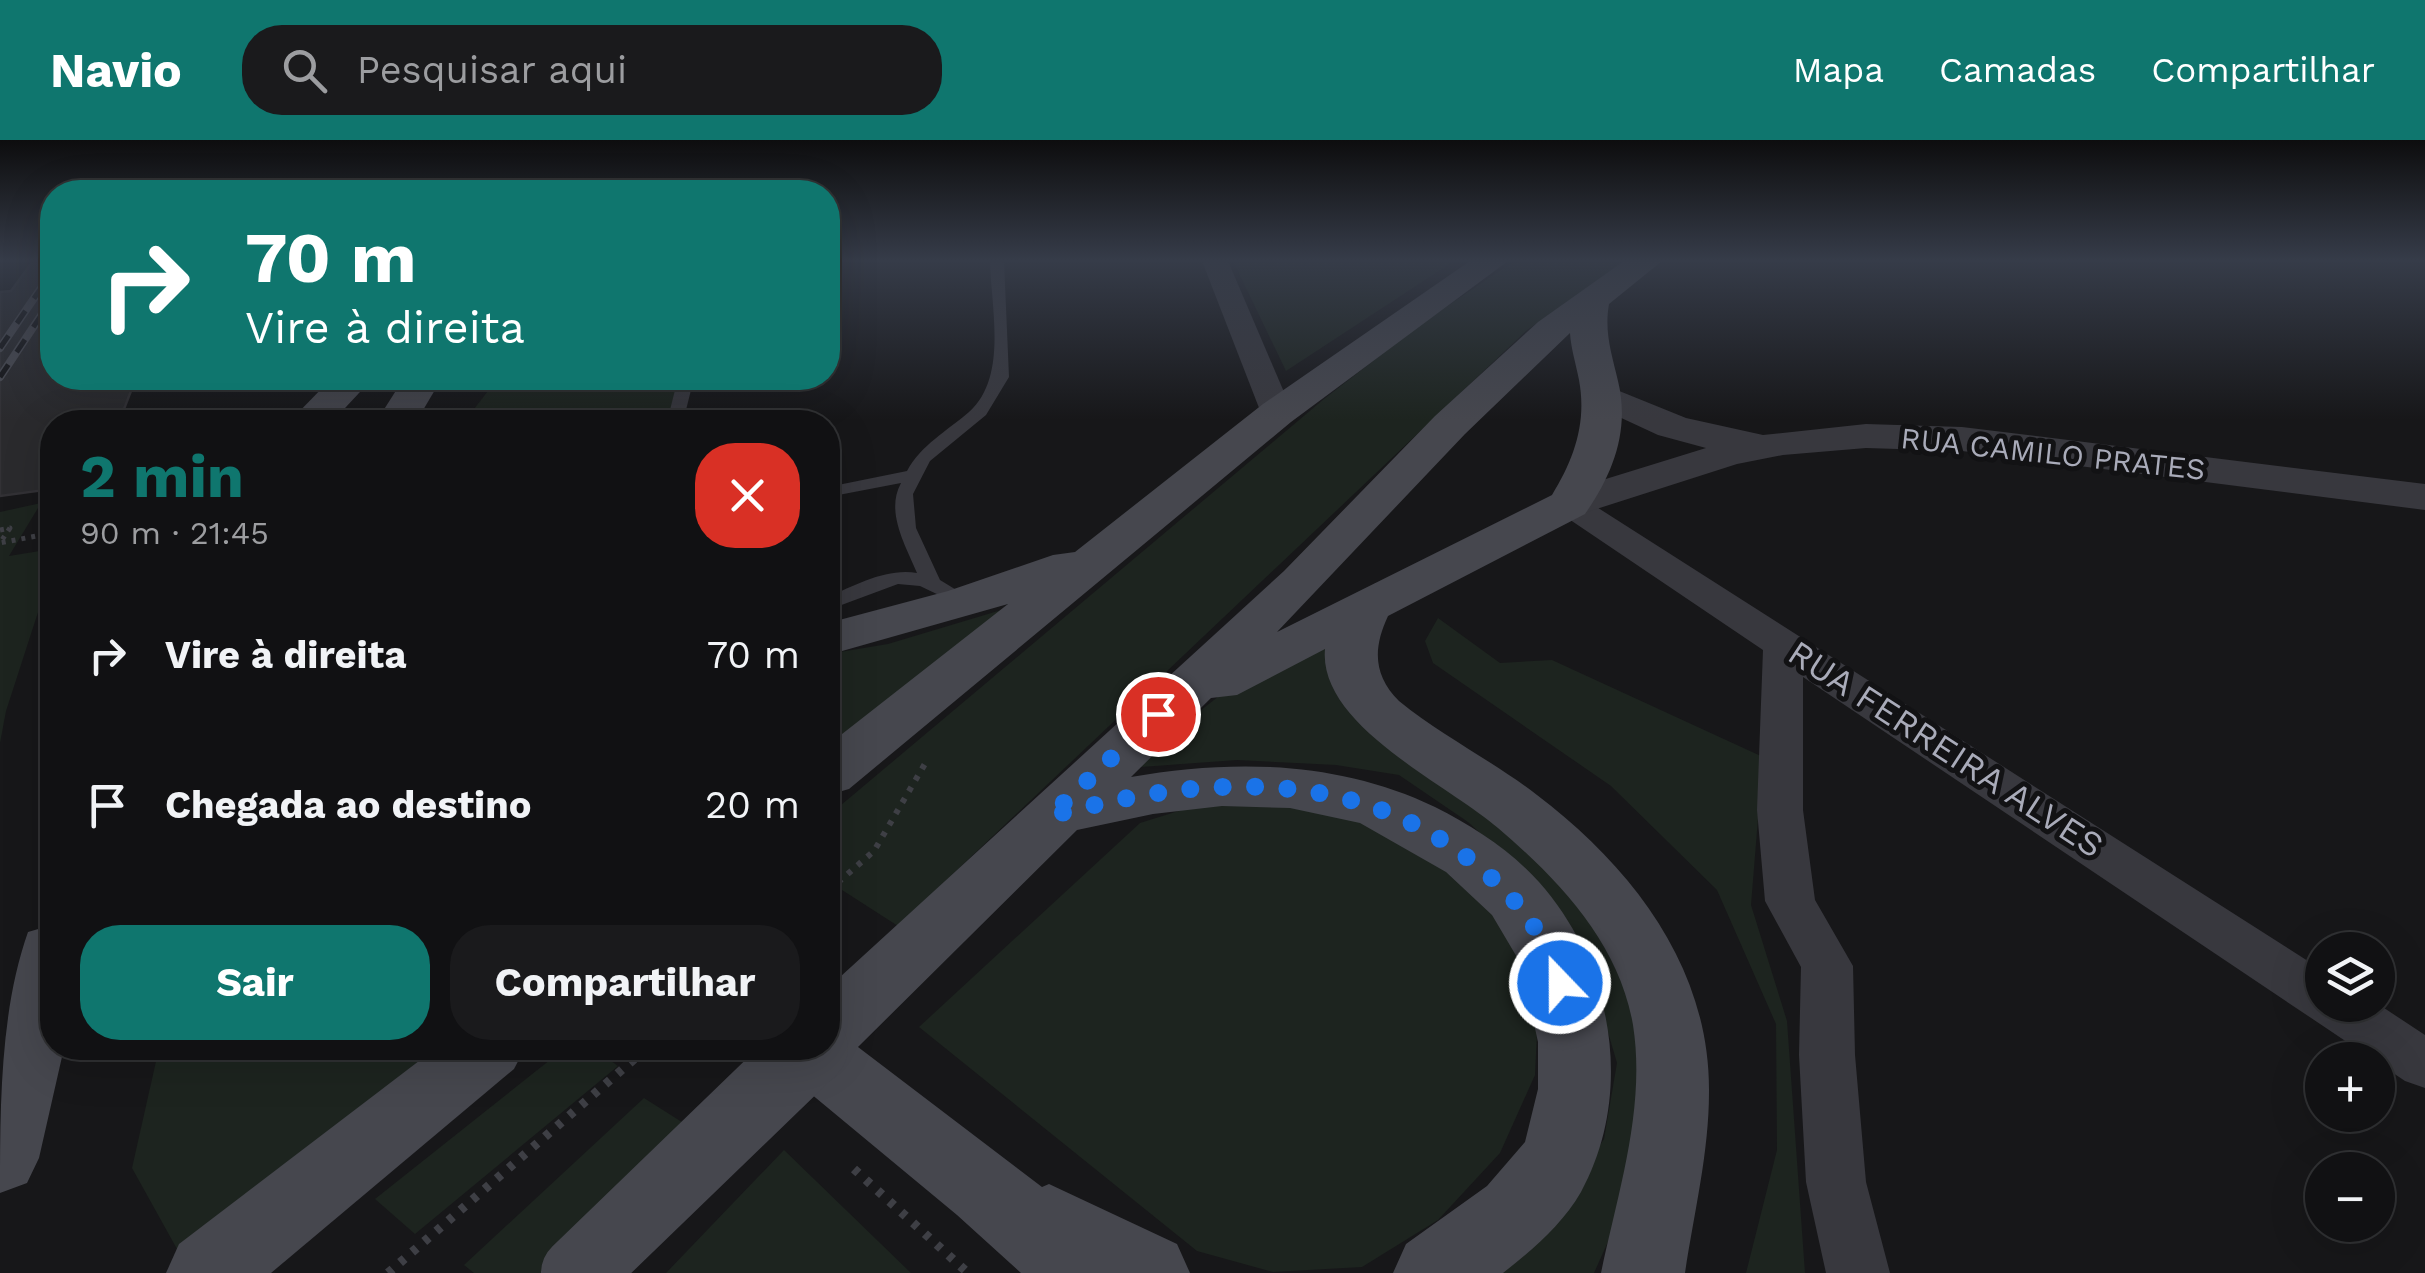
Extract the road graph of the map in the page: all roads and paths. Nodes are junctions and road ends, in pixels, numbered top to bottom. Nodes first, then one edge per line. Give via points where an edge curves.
1 (999, 314) edge
2 (1236, 314) edge
3 (1417, 314) edge
4 (1572, 314) edge
5 (1589, 314) edge
6 (342, 390) edge
7 (1602, 395) junction
8 (321, 410) edge
9 (1277, 413) junction
10 (1783, 444) junction
11 (911, 476) junction
12 (840, 490) edge
13 (2425, 497) edge
14 (1569, 504) junction
15 (0, 530) edge
16 (40, 535) edge
17 (1110, 550) junction
18 (948, 590) junction
19 (840, 599) edge
20 (1368, 606) junction
21 (840, 634) edge
22 (1783, 642) junction
23 (1158, 714) junction
24 (840, 765) edge
25 (1036, 830) junction
26 (874, 851) dead end
27 (840, 881) edge
28 (2305, 986) edge
29 (40, 999) edge
30 (840, 1019) edge
31 (2361, 1022) edge
32 (474, 1060) edge
33 (634, 1060) edge
34 (796, 1060) edge
35 (823, 1060) edge
36 (2425, 1064) edge
37 (0, 1158) edge
38 (984, 1189) junction
39 (208, 1273) edge
40 (388, 1273) edge
41 (578, 1273) edge
42 (1082, 1273) edge
43 (1148, 1273) edge
44 (1435, 1273) edge
45 (1643, 1273) edge
46 (1858, 1273) edge

1 - 11 lane via 1001,376 980,411
2 - 9 street
3 - 9 main road
4 - 23 main road via 1450,424 1302,581
5 - 7 main road via 1585,333
6 - 8 main road
7 - 10 street via 1706,439
7 - 14 main road via 1596,460
9 - 17 main road
10 - 13 street, RUA CAMILO PRATES via 1866,436 1962,439
10 - 14 street, RUA CAMILO PRATES via 1679,467
11 - 12 lane
11 - 18 lane via 904,494 907,528
14 - 20 main road
14 - 22 street, RUA FERREIRA ALVES
15 - 16 path via 10,528 0,543
17 - 18 main road
17 - 24 main road
18 - 19 lane via 896,577
18 - 21 main road
20 - 23 main road
20 - 45 main road via 1349,642 1361,692 1582,870 1619,914 1658,987 1671,1041 1674,1099
22 - 28 street, RUA FERREIRA ALVES
22 - 46 street via 1780,810 1790,901 1826,966 1836,1182
23 - 25 main road
25 - 30 main road
25 - 44 main road via 1124,796 1185,788 1324,792 1388,810 1450,842 1531,918 1571,1014 1579,1078 1571,1118 1553,1166 1504,1224
26 - 27 path
29 - 37 main road
31 - 36 street
32 - 39 main road
33 - 40 path
34 - 41 main road, bridge
35 - 38 main road
38 - 42 main road
38 - 43 main road

